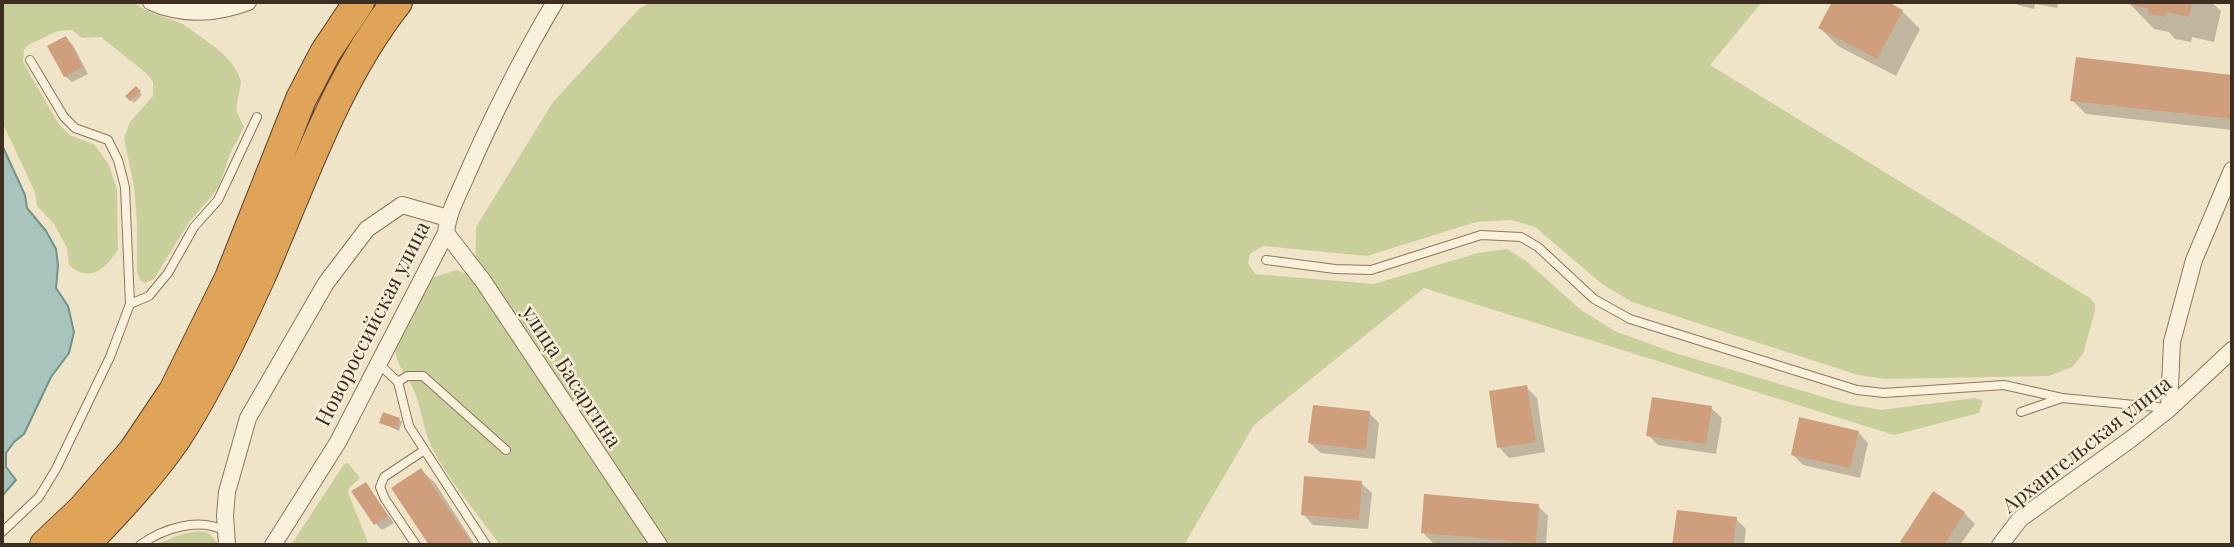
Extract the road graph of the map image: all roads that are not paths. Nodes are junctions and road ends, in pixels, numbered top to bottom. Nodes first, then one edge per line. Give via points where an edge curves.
1 (151, 2) edge
2 (248, 2) edge
3 (359, 2) edge
4 (397, 2) edge
5 (555, 2) edge
6 (30, 60) dead end
7 (257, 117) dead end
8 (2232, 170) edge
9 (447, 225) junction
10 (1266, 260) dead end
11 (130, 304) junction
12 (2232, 350) edge
13 (378, 363) junction
14 (398, 382) junction
15 (2062, 398) junction
16 (2169, 409) junction
17 (2021, 412) dead end
18 (506, 450) dead end
19 (423, 451) junction
20 (2, 532) edge
21 (226, 538) edge
22 (44, 545) edge
23 (84, 545) edge
24 (140, 545) edge
25 (273, 545) edge
26 (416, 545) edge
27 (486, 545) edge
28 (659, 545) edge
29 (2000, 545) edge

1 - 2 street via 200,13
3 - 22 highway via 301,99 230,278 174,391 133,452
4 - 23 highway via 375,29 331,112 259,280 200,400 128,500
5 - 9 street, Новороссийская улица via 512,76
6 - 11 lane via 64,117 75,128 108,140 118,160 125,187
7 - 11 lane via 218,200 194,227 149,296
8 - 16 street via 2187,283 2172,342
9 - 13 street, Новороссийская улица
9 - 21 street via 402,205 367,229 327,283 248,418 227,492
9 - 28 street, улица Басаргина
10 - 15 lane via 1371,270 1481,235 1521,237 1594,299 1630,319 1857,390 1884,393 2004,385
11 - 20 lane via 56,469 39,497
12 - 16 street, Архангельская улица
13 - 14 lane
13 - 25 street, Новороссийская улица via 338,442
14 - 18 lane via 407,376 423,376
14 - 19 lane via 409,426
15 - 16 lane
15 - 17 lane
16 - 29 street, Архангельская улица via 2020,519
19 - 26 lane via 384,477 380,487
19 - 27 lane
21 - 24 lane via 214,525 202,523 152,537

